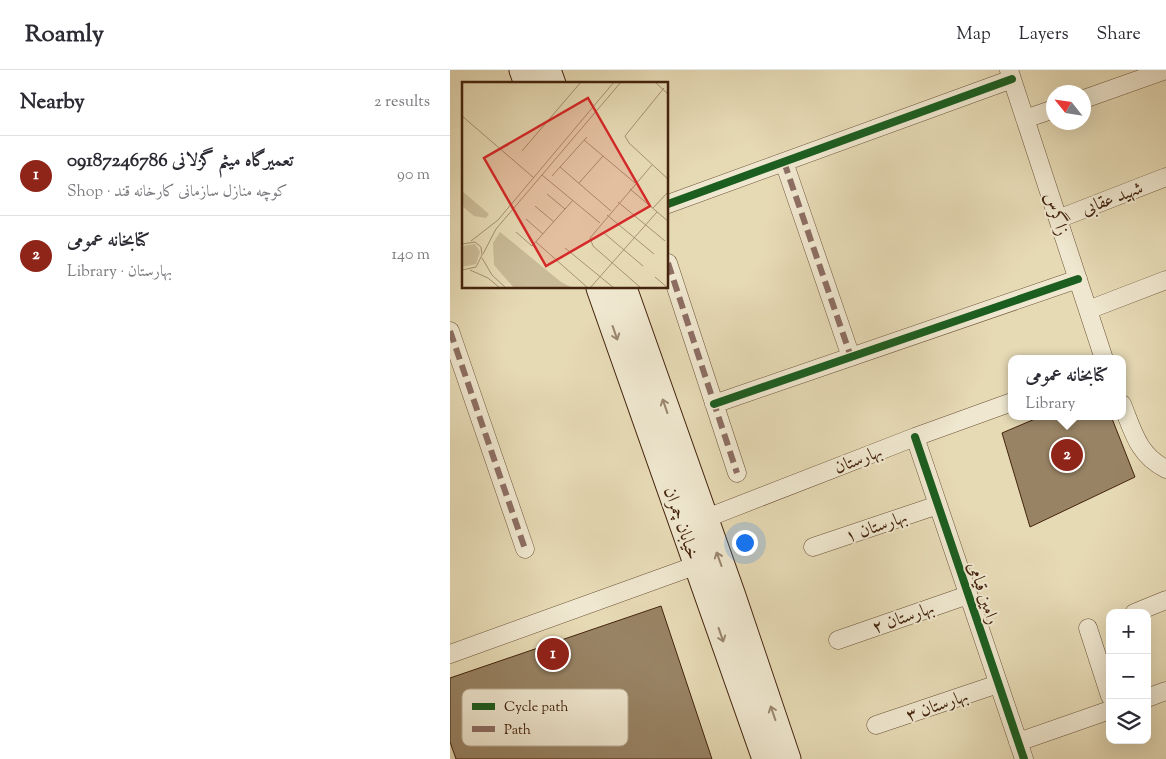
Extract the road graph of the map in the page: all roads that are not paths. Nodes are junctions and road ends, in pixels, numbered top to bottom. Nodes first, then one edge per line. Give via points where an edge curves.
1 (522, 70) edge
2 (548, 70) edge
3 (1166, 70) edge
4 (1011, 75) edge
5 (526, 82) edge
6 (552, 82) edge
7 (1091, 97) edge
8 (1046, 112) edge
9 (1025, 119) junction
10 (784, 162) junction
11 (1166, 177) edge
12 (669, 204) edge
13 (1058, 219) junction
14 (669, 266) edge
15 (1078, 279) junction
16 (1166, 280) edge
17 (599, 289) edge
18 (624, 289) edge
19 (1088, 310) junction
20 (450, 331) edge
21 (1103, 355) edge
22 (851, 357) junction
23 (1008, 403) edge
24 (714, 404) junction
25 (1126, 413) edge
26 (916, 437) junction
27 (1166, 469) edge
28 (737, 473) dead end
29 (938, 505) junction
30 (704, 519) junction
31 (813, 547) dead end
32 (525, 549) dead end
33 (697, 565) junction
34 (968, 595) junction
35 (722, 599) junction
36 (1166, 600) edge
37 (1144, 609) edge
38 (1088, 628) dead end
39 (838, 640) dead end
40 (450, 654) edge
41 (998, 684) junction
42 (1106, 684) edge
43 (1166, 691) edge
44 (1151, 697) edge
45 (1106, 711) edge
46 (876, 726) dead end
47 (1018, 742) junction
48 (765, 759) edge
49 (788, 759) edge
50 (1024, 759) edge

1 - 5 main road
2 - 6 main road
3 - 7 street
4 - 9 street, زاگرس
4 - 10 street
8 - 9 street
9 - 13 street, زاگرس
10 - 12 street
10 - 22 street
11 - 13 street, شهید عقابی
13 - 15 street, زاگرس
14 - 24 street
15 - 19 street, زاگرس
15 - 22 street
16 - 19 street
17 -> 33 main road, خیابان چمران
30 -> 18 main road, خیابان چمران
19 - 21 street, زاگرس
20 - 32 street
22 - 24 street
23 - 26 street, بهارستان
24 - 28 street
25 - 27 street via 1142,451
26 - 29 street, رامین قیامی
26 - 30 street, بهارستان
29 - 31 street, بهارستان ۱
29 - 34 street, رامین قیامی
35 -> 30 main road, خیابان چمران
33 - 35 main road, خیابان چمران
33 - 40 street
34 - 39 street, بهارستان ۲
34 - 41 street, رامین قیامی
35 -> 48 main road, خیابان چمران
49 -> 35 main road, خیابان چمران
36 - 37 street
38 - 42 street
41 - 46 street, بهارستان ۳
41 - 47 street, رامین قیامی
43 - 44 street
45 - 47 street
47 - 50 street, رامین قیامی

